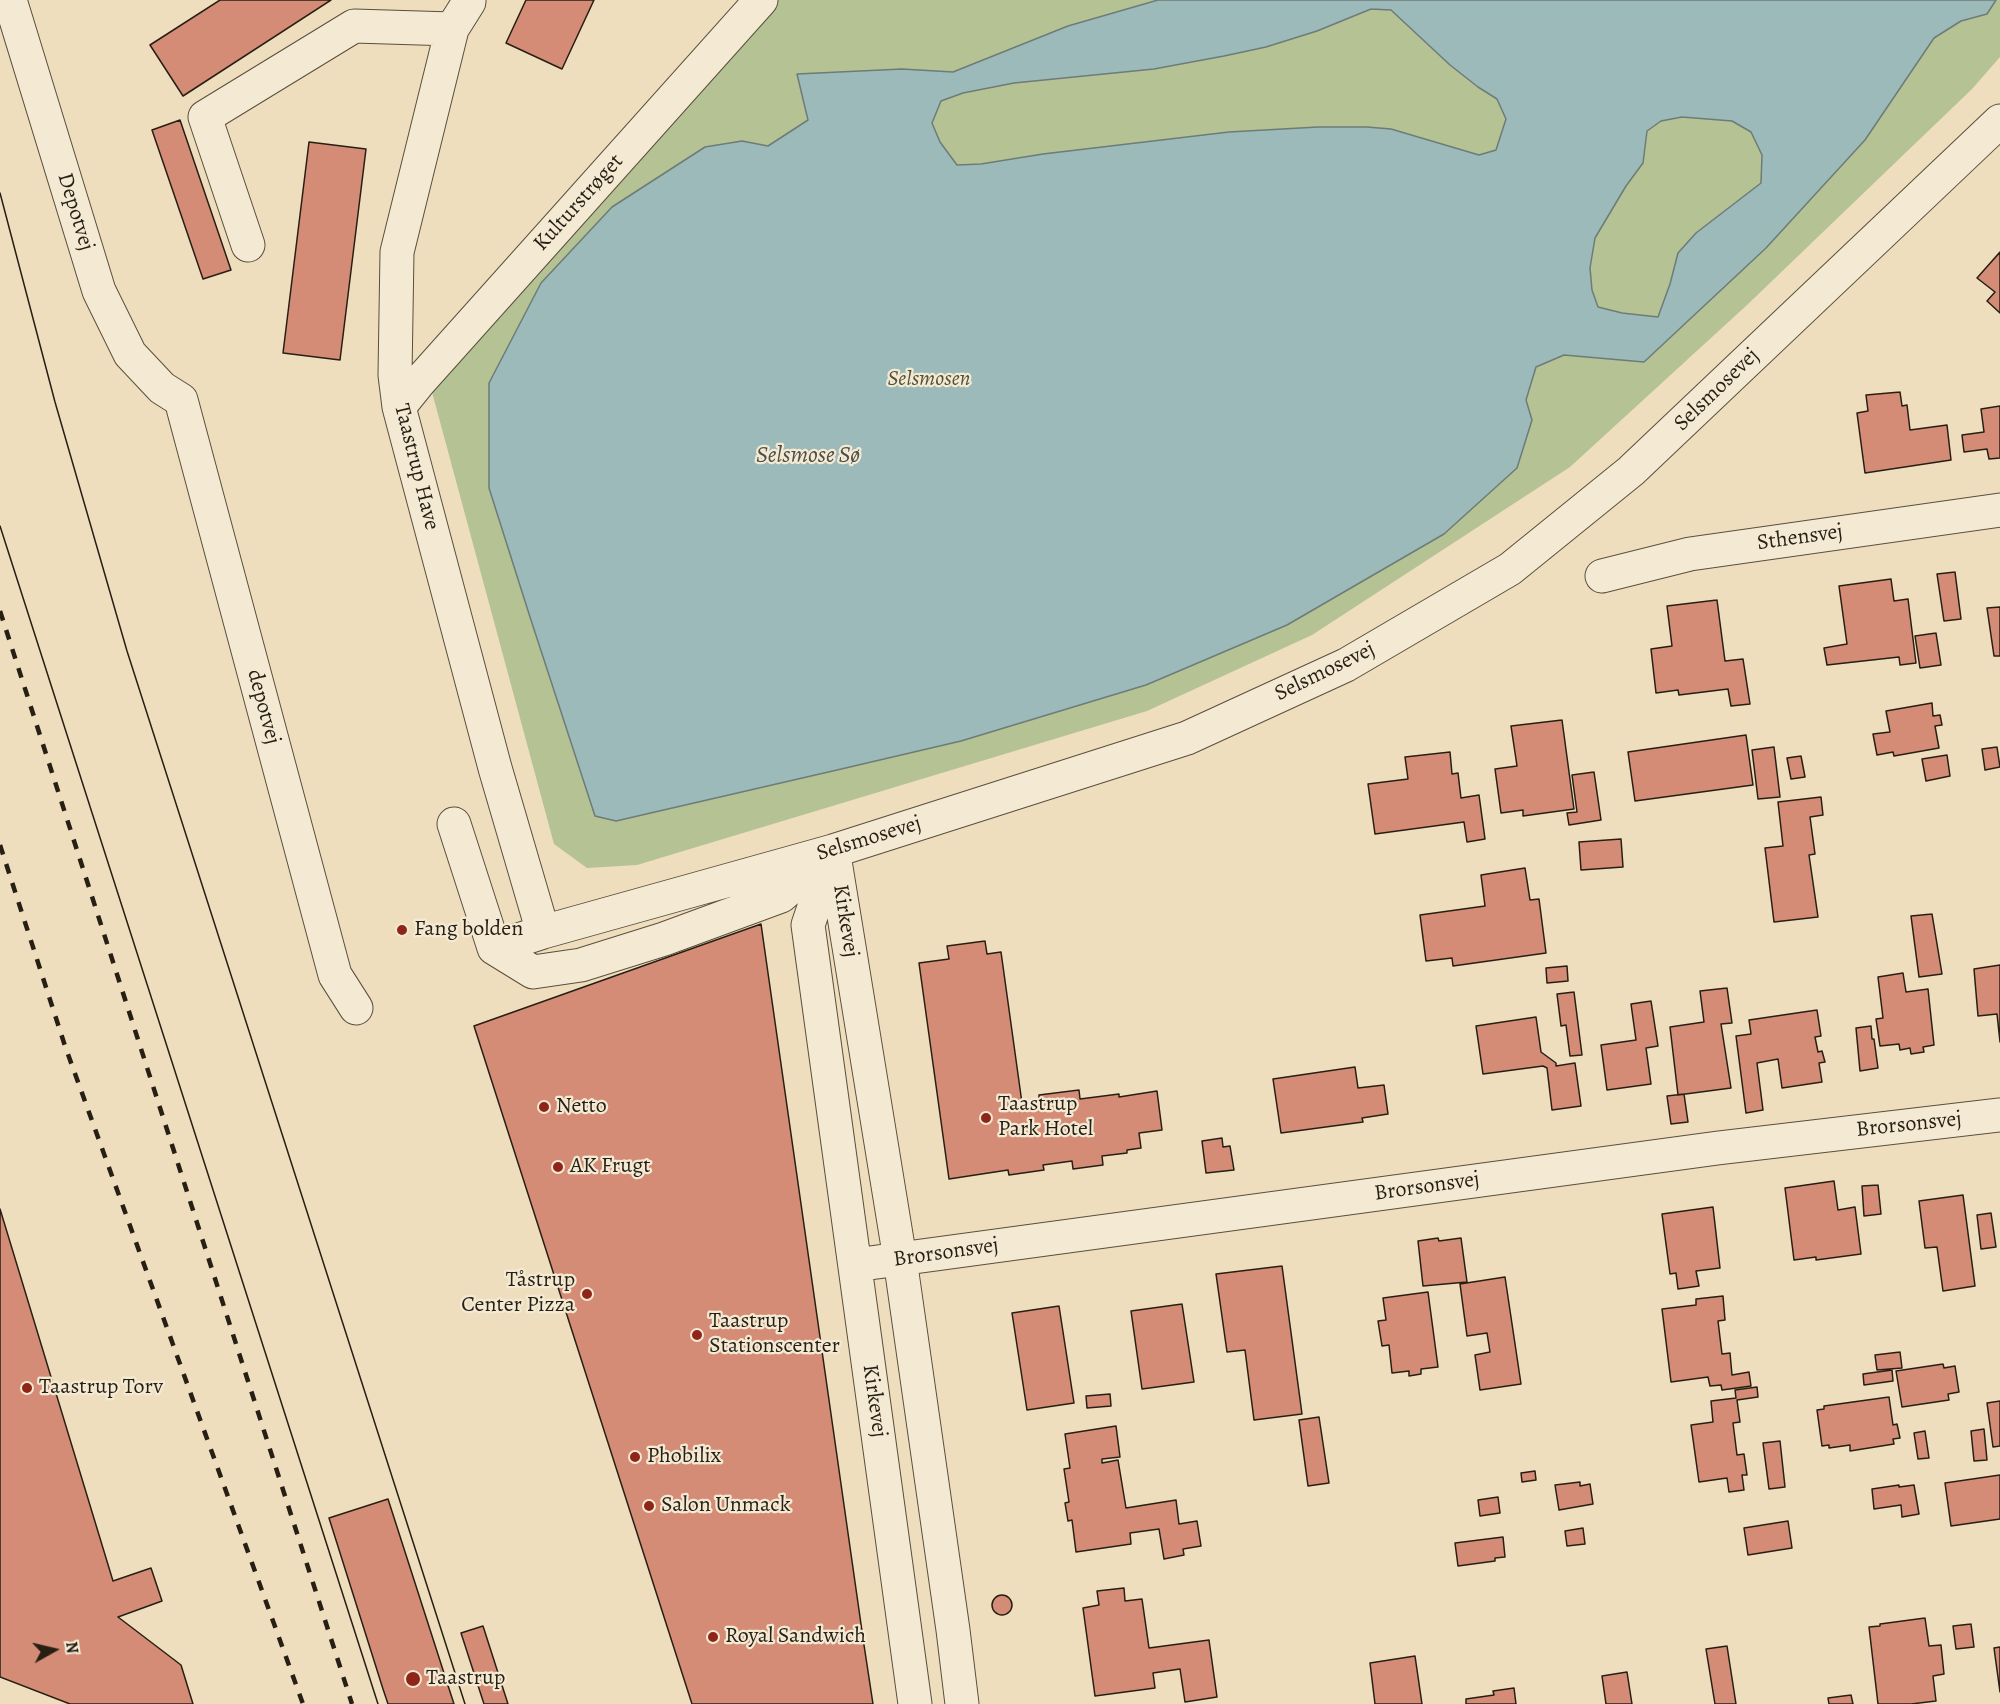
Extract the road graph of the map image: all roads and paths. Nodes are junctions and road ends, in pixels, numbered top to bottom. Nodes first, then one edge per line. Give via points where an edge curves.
1 (10, 0) edge
2 (469, 0) edge
3 (761, 0) edge
4 (452, 29) junction
5 (2000, 121) edge
6 (248, 245) dead end
7 (181, 400) joint
8 (399, 407) junction
9 (2000, 510) edge
10 (1602, 576) dead end
11 (454, 824) dead end
12 (833, 851) junction
13 (543, 932) junction
14 (494, 948) junction
15 (356, 1008) dead end
16 (2000, 1115) edge
17 (900, 1259) junction
18 (855, 1265) junction
19 (915, 1704) edge
20 (962, 1704) edge

1 - 7 street, Depotvej via 99,291 130,354 162,388
2 - 4 street, Taastrup Have
3 - 8 street, Kulturstrøget
4 - 6 street via 354,26 205,117
4 - 8 street, Taastrup Have via 397,252
5 - 12 street, Selsmosevej via 1631,471 1510,569 1347,665 1186,738
7 - 15 street, depotvej via 335,975
8 - 13 street, Taastrup Have
9 - 10 street, Sthensvej via 1690,554
11 - 14 street
12 - 13 street, Selsmosevej
12 - 14 street via 781,896 581,965 533,972
12 - 17 street, Kirkevej
12 - 18 street, Kirkevej via 808,925
13 - 14 street, Selsmosevej
16 - 17 street, Brorsonsvej via 1718,1148
17 - 18 street, Brorsonsvej
17 - 20 street, Kirkevej
18 - 19 street, Kirkevej

